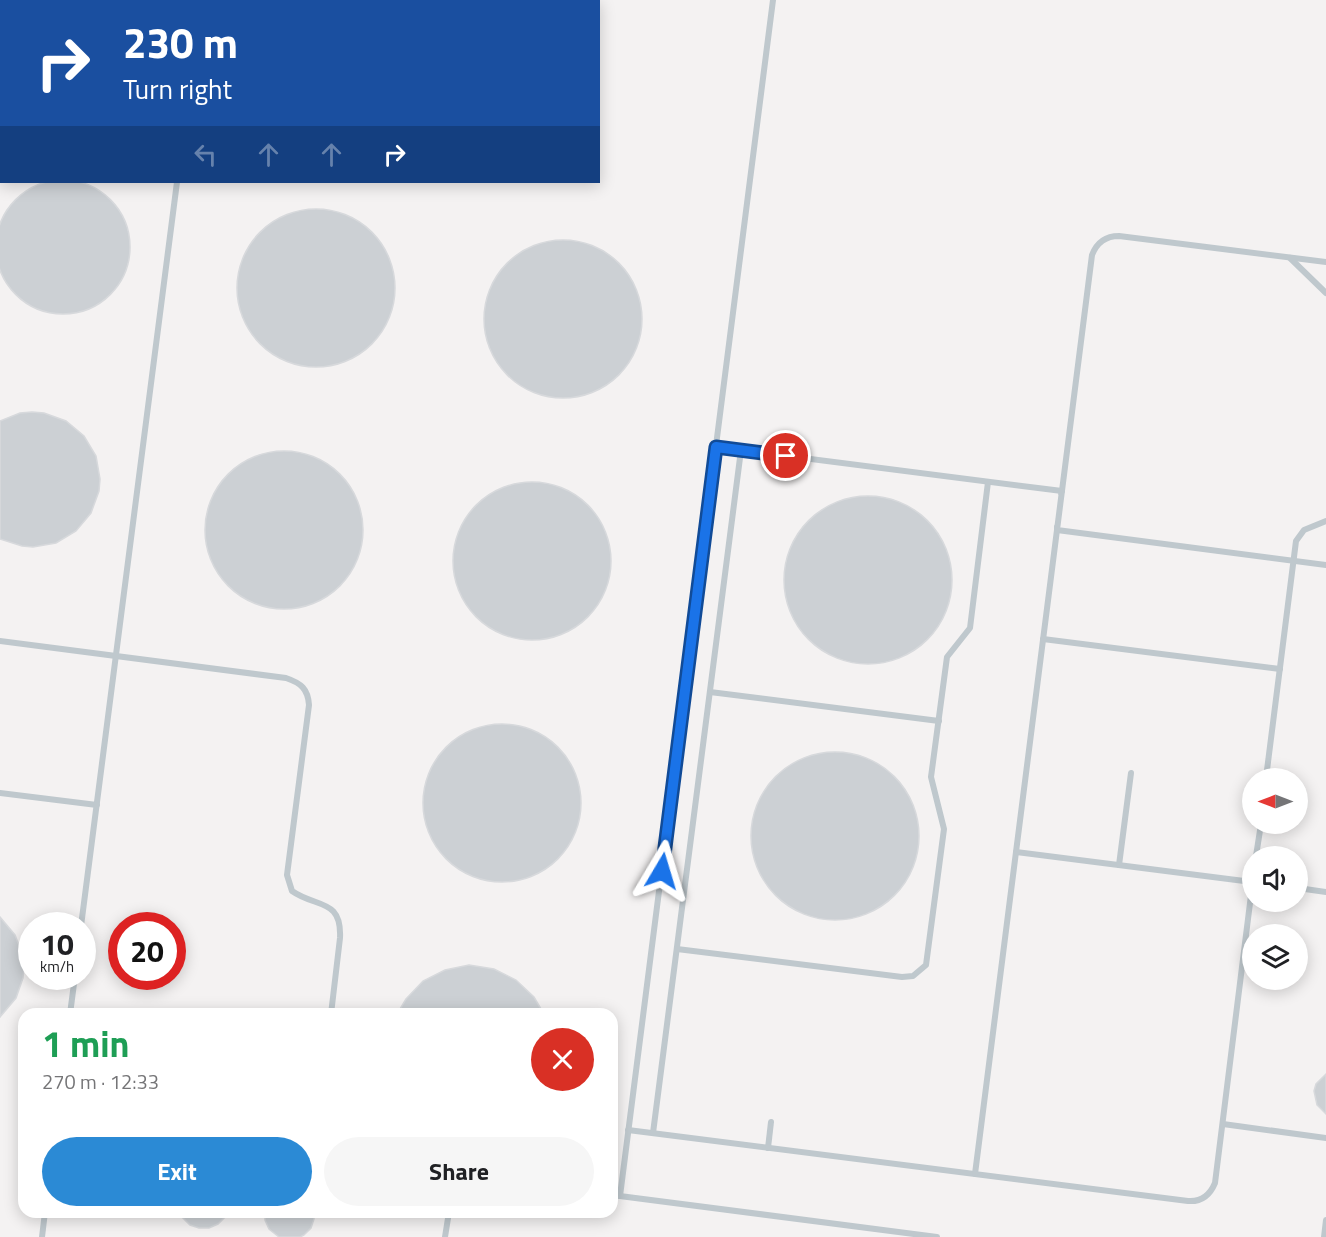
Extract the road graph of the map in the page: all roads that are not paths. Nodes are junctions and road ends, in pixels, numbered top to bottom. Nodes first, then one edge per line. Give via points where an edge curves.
1 (773, 0) edge
2 (177, 183) edge
3 (1289, 257) junction
4 (1326, 262) edge
5 (1326, 293) edge
6 (716, 447) junction
7 (741, 450) junction
8 (988, 482) junction
9 (1326, 521) edge
10 (1294, 561) junction
11 (1326, 565) edge
12 (1043, 639) junction
13 (0, 641) edge
14 (116, 656) junction
15 (1280, 669) junction
16 (710, 692) junction
17 (939, 721) junction
18 (1267, 768) edge
19 (1131, 773) dead end
20 (0, 793) edge
21 (97, 805) junction
22 (1016, 852) junction
23 (1119, 865) junction
24 (1242, 881) edge
25 (1308, 889) edge
26 (1326, 892) edge
27 (83, 912) edge
28 (1249, 912) edge
29 (677, 949) junction
30 (73, 990) edge
31 (71, 1008) edge
32 (332, 1008) edge
33 (771, 1122) dead end
34 (1223, 1124) junction
35 (628, 1130) junction
36 (653, 1133) junction
37 (1326, 1138) edge
38 (768, 1148) junction
39 (975, 1174) junction
40 (620, 1196) joint
41 (44, 1218) edge
42 (448, 1218) edge
43 (1326, 1220) edge
44 (42, 1237) edge
45 (446, 1237) edge
46 (937, 1237) edge
47 (1324, 1237) edge

1 - 6 lane
2 - 14 lane
3 - 4 lane
3 - 5 lane
3 - 12 lane via 1119,236 1107,237 1094,249
6 - 7 lane
6 - 35 lane
7 - 8 lane
7 - 16 lane
8 - 10 lane via 1062,491 1057,531
8 - 17 lane via 970,628 947,657
9 - 10 lane via 1301,533
10 - 11 lane
10 - 15 lane
12 - 15 lane
12 - 22 lane
13 - 14 lane
14 - 21 lane
14 - 32 lane via 286,678 308,694 287,875 292,891 329,906 341,926
15 - 18 lane
16 - 17 lane
16 - 29 lane
17 - 29 lane via 932,777 944,829 928,960 922,970 902,977
19 - 23 lane
20 - 21 lane
21 - 27 lane
22 - 23 lane
22 - 39 lane
23 - 24 lane
25 - 26 lane
28 - 34 lane
29 - 36 lane
30 - 31 lane
33 - 38 lane
34 - 37 lane
34 - 39 lane via 1213,1188 1194,1201
35 - 36 lane
35 - 40 lane
36 - 38 lane
38 - 39 lane
40 - 46 lane
41 - 44 lane
42 - 45 lane
43 - 47 lane

